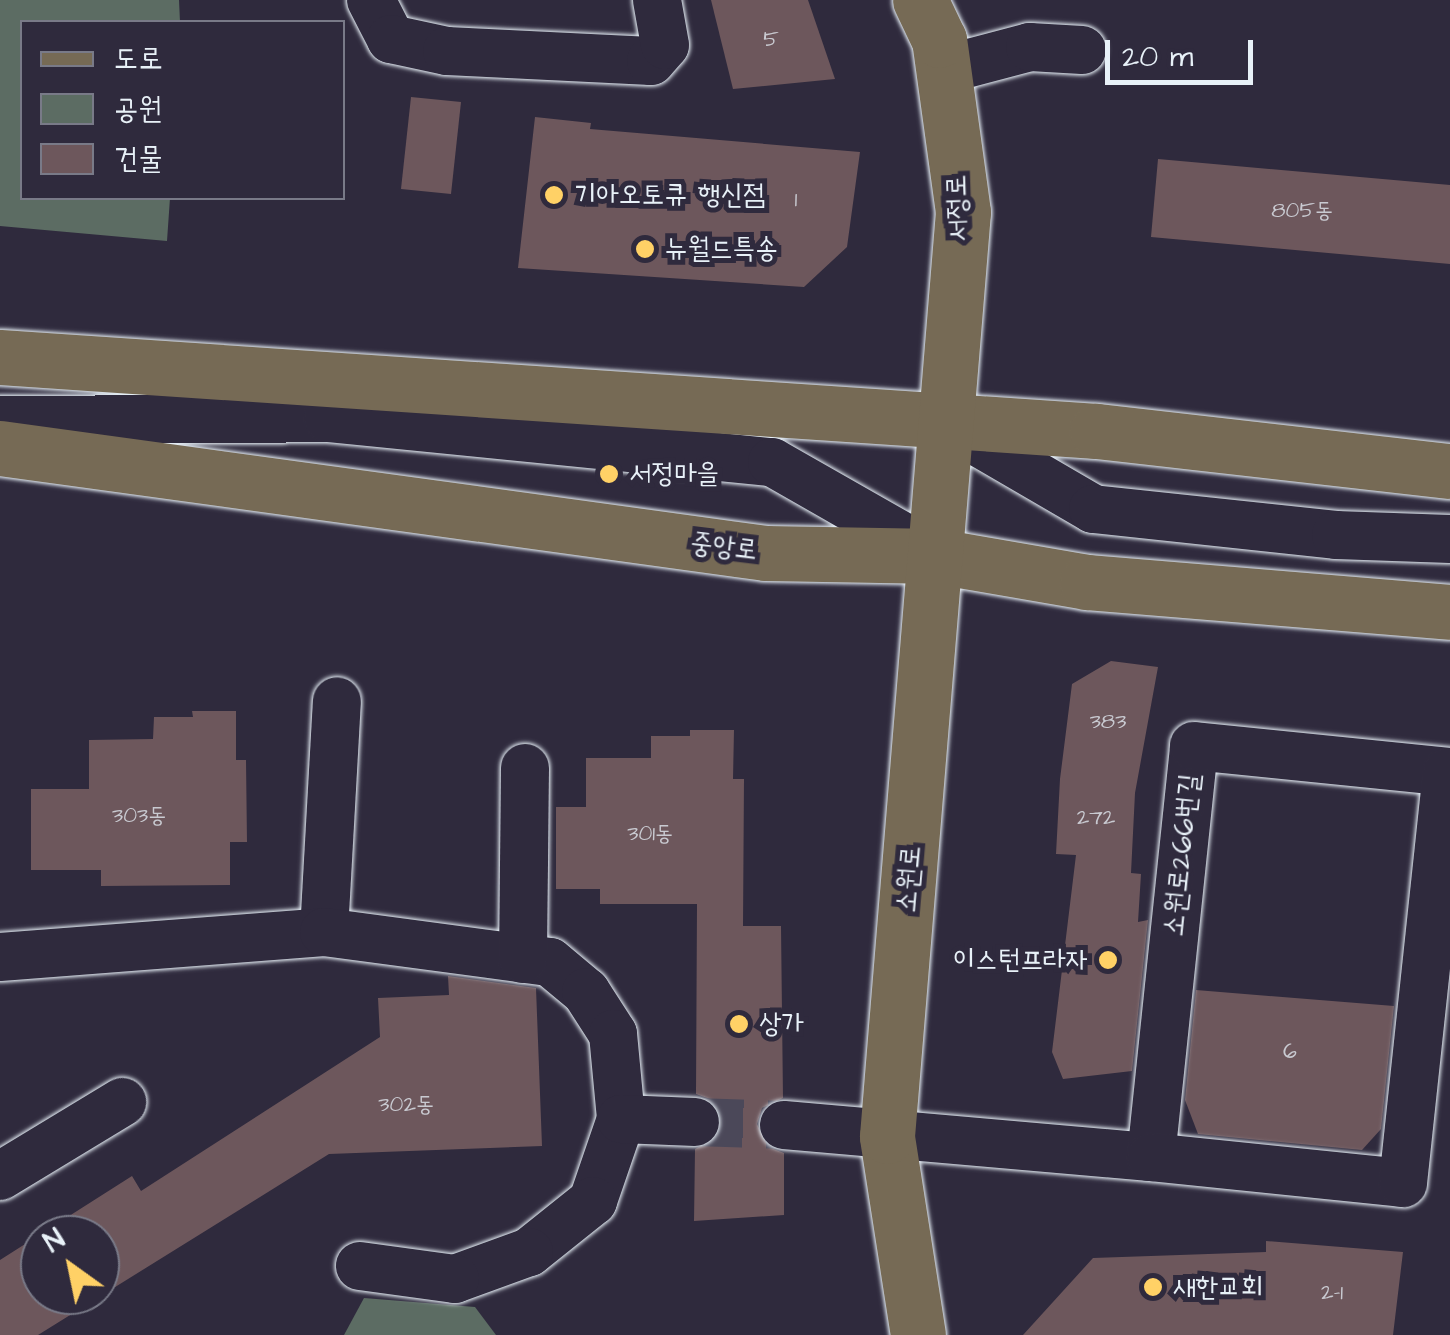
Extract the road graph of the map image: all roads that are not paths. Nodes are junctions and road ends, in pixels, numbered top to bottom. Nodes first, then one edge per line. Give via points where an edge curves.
1 (372, 0) edge
2 (656, 0) edge
3 (920, 0) edge
4 (1082, 50) dead end
5 (943, 70) junction
6 (0, 357) edge
7 (0, 420) edge
8 (942, 421) junction
9 (0, 448) edge
10 (1450, 471) edge
11 (1450, 538) edge
12 (937, 556) junction
13 (1450, 612) edge
14 (337, 701) dead end
15 (524, 768) dead end
16 (1448, 772) edge
17 (324, 932) junction
18 (0, 957) edge
19 (523, 959) junction
20 (122, 1102) dead end
21 (621, 1119) junction
22 (695, 1122) tunnel mouth
23 (784, 1124) tunnel mouth
24 (887, 1136) junction
25 (1150, 1157) junction
26 (0, 1176) edge
27 (360, 1266) dead end
28 (918, 1335) edge

1 - 2 street via 392,39 448,52 651,60 665,46
3 - 5 main road, 서정로
4 - 5 street via 1030,47
5 - 8 main road, 서정로 via 962,212
6 - 8 main road
7 - 12 street via 328,418 772,462
8 - 10 main road
8 - 11 street via 1093,510 1336,536
8 - 12 main road, 소원로
9 - 12 main road, 중앙로 via 766,553
12 - 13 main road, 중앙로 via 1086,582
12 - 24 main road, 소원로
14 - 17 street
15 - 19 street
16 - 25 street, 소원로266번길 via 1403,1182
16 - 25 street, 소원로266번길 via 1194,746
17 - 18 street
17 - 19 street
19 - 21 street via 550,962 586,992 613,1034
20 - 26 street
21 - 22 street
21 - 27 street via 592,1200 529,1252 455,1279
23 - 24 street, 소원로266번길
24 - 25 street, 소원로266번길
24 - 28 main road, 소원로

